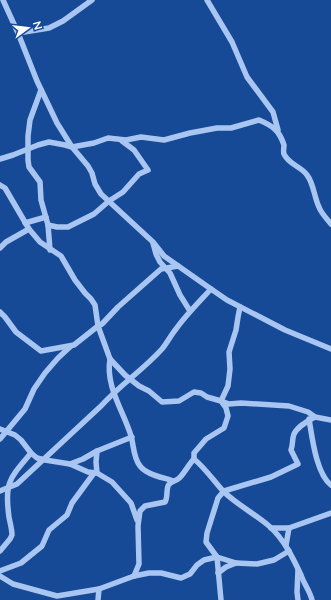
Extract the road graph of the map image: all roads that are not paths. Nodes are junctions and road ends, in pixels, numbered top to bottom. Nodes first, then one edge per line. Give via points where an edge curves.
1 (4, 0) edge
2 (92, 0) edge
3 (207, 0) edge
4 (18, 33) junction
5 (41, 90) junction
6 (278, 131) junction
7 (120, 140) junction
8 (72, 147) junction
9 (28, 149) junction
10 (0, 159) edge
11 (0, 185) edge
12 (109, 201) junction
13 (46, 216) junction
14 (26, 224) junction
15 (331, 224) edge
16 (48, 225) junction
17 (29, 229) junction
18 (153, 242) junction
19 (0, 248) edge
20 (50, 250) junction
21 (178, 266) junction
22 (165, 268) junction
23 (211, 289) junction
24 (240, 307) junction
25 (190, 311) junction
26 (0, 312) edge
27 (98, 326) junction
28 (71, 345) junction
29 (331, 349) edge
30 (110, 359) junction
31 (130, 379) junction
32 (114, 392) junction
33 (221, 401) junction
34 (312, 419) junction
35 (331, 420) edge
36 (3, 430) edge
37 (132, 437) junction
38 (0, 439) edge
39 (97, 450) junction
40 (30, 453) junction
41 (194, 459) junction
42 (43, 460) junction
43 (70, 464) junction
44 (96, 473) junction
45 (173, 481) junction
46 (331, 485) edge
47 (7, 488) junction
48 (0, 491) edge
49 (224, 491) junction
50 (331, 513) edge
51 (138, 526) junction
52 (271, 528) junction
53 (289, 528) junction
54 (286, 546) junction
55 (1, 548) edge
56 (289, 551) junction
57 (218, 557) junction
58 (236, 562) junction
59 (298, 569) junction
60 (0, 571) edge
61 (218, 573) junction
62 (1, 576) edge
63 (134, 576) junction
64 (0, 584) edge
65 (99, 589) junction
66 (98, 600) edge
67 (221, 600) edge
68 (298, 600) edge
69 (312, 600) edge

1 - 4 street
2 - 4 street via 49,28
3 - 6 street via 232,42 247,77 273,112
4 - 5 street
5 - 8 street
5 - 9 street via 30,120
6 - 7 street via 256,120 231,128 217,128 164,140 141,137
6 - 15 street via 284,154 308,176 318,206
7 - 8 street via 108,138
7 - 12 street via 134,150 148,170 139,174 123,192
8 - 9 street via 49,142
8 - 12 street via 88,166 101,194
9 - 10 street
9 - 13 street via 29,167 40,182 41,200
11 - 14 street via 6,188
12 - 16 street via 94,214 68,227
12 - 18 street
13 - 14 street
13 - 16 street
14 - 17 street
16 - 20 street
17 - 19 street
17 - 20 street
18 - 21 street via 164,256
18 - 22 street via 156,254
20 - 27 street via 61,256 75,280 91,299 95,306
21 - 22 street
21 - 23 street
22 - 25 street
22 - 27 street via 148,280
23 - 24 street
23 - 25 street
24 - 29 street via 284,330
24 - 33 street via 229,352 228,386
25 - 31 street via 163,348
26 - 28 street via 16,332 41,351
27 - 28 street
27 - 30 street
28 - 36 street via 45,373 13,424
30 - 31 street
30 - 32 street via 110,377
31 - 32 street
31 - 33 street via 162,402 179,401 194,392
32 - 37 street
32 - 42 street
33 - 34 street via 230,404 289,406 308,412
33 - 41 street via 228,416 224,428 200,445 194,452
34 - 35 street
34 - 46 street via 312,438 320,468 325,481
34 - 49 street via 294,434 291,450 298,464 271,476
36 - 38 street
36 - 40 street via 21,440
37 - 39 street
37 - 45 street via 133,451 140,466 149,473
39 - 43 street
39 - 44 street
40 - 42 street
40 - 47 street via 10,479
41 - 45 street via 178,479
41 - 49 street
42 - 43 street
42 - 47 street via 17,484
43 - 44 street
44 - 51 street via 112,482 131,503
44 - 60 street via 72,503 67,515 49,530 42,546 21,563
45 - 51 street via 167,488 165,502 145,506 140,511
47 - 48 street
47 - 55 street via 12,535
49 - 52 street
49 - 57 street via 218,498 206,542
50 - 53 street
51 - 63 street via 139,564
52 - 53 street
52 - 54 street
53 - 54 street
54 - 56 street
56 - 58 street via 265,563
56 - 59 street
57 - 58 street
57 - 61 street
57 - 63 street via 204,560 190,574 181,578 161,573
58 - 61 street
59 - 68 street
59 - 69 street
61 - 67 street
62 - 64 street
62 - 65 street via 13,584 57,596
63 - 65 street
65 - 66 street

